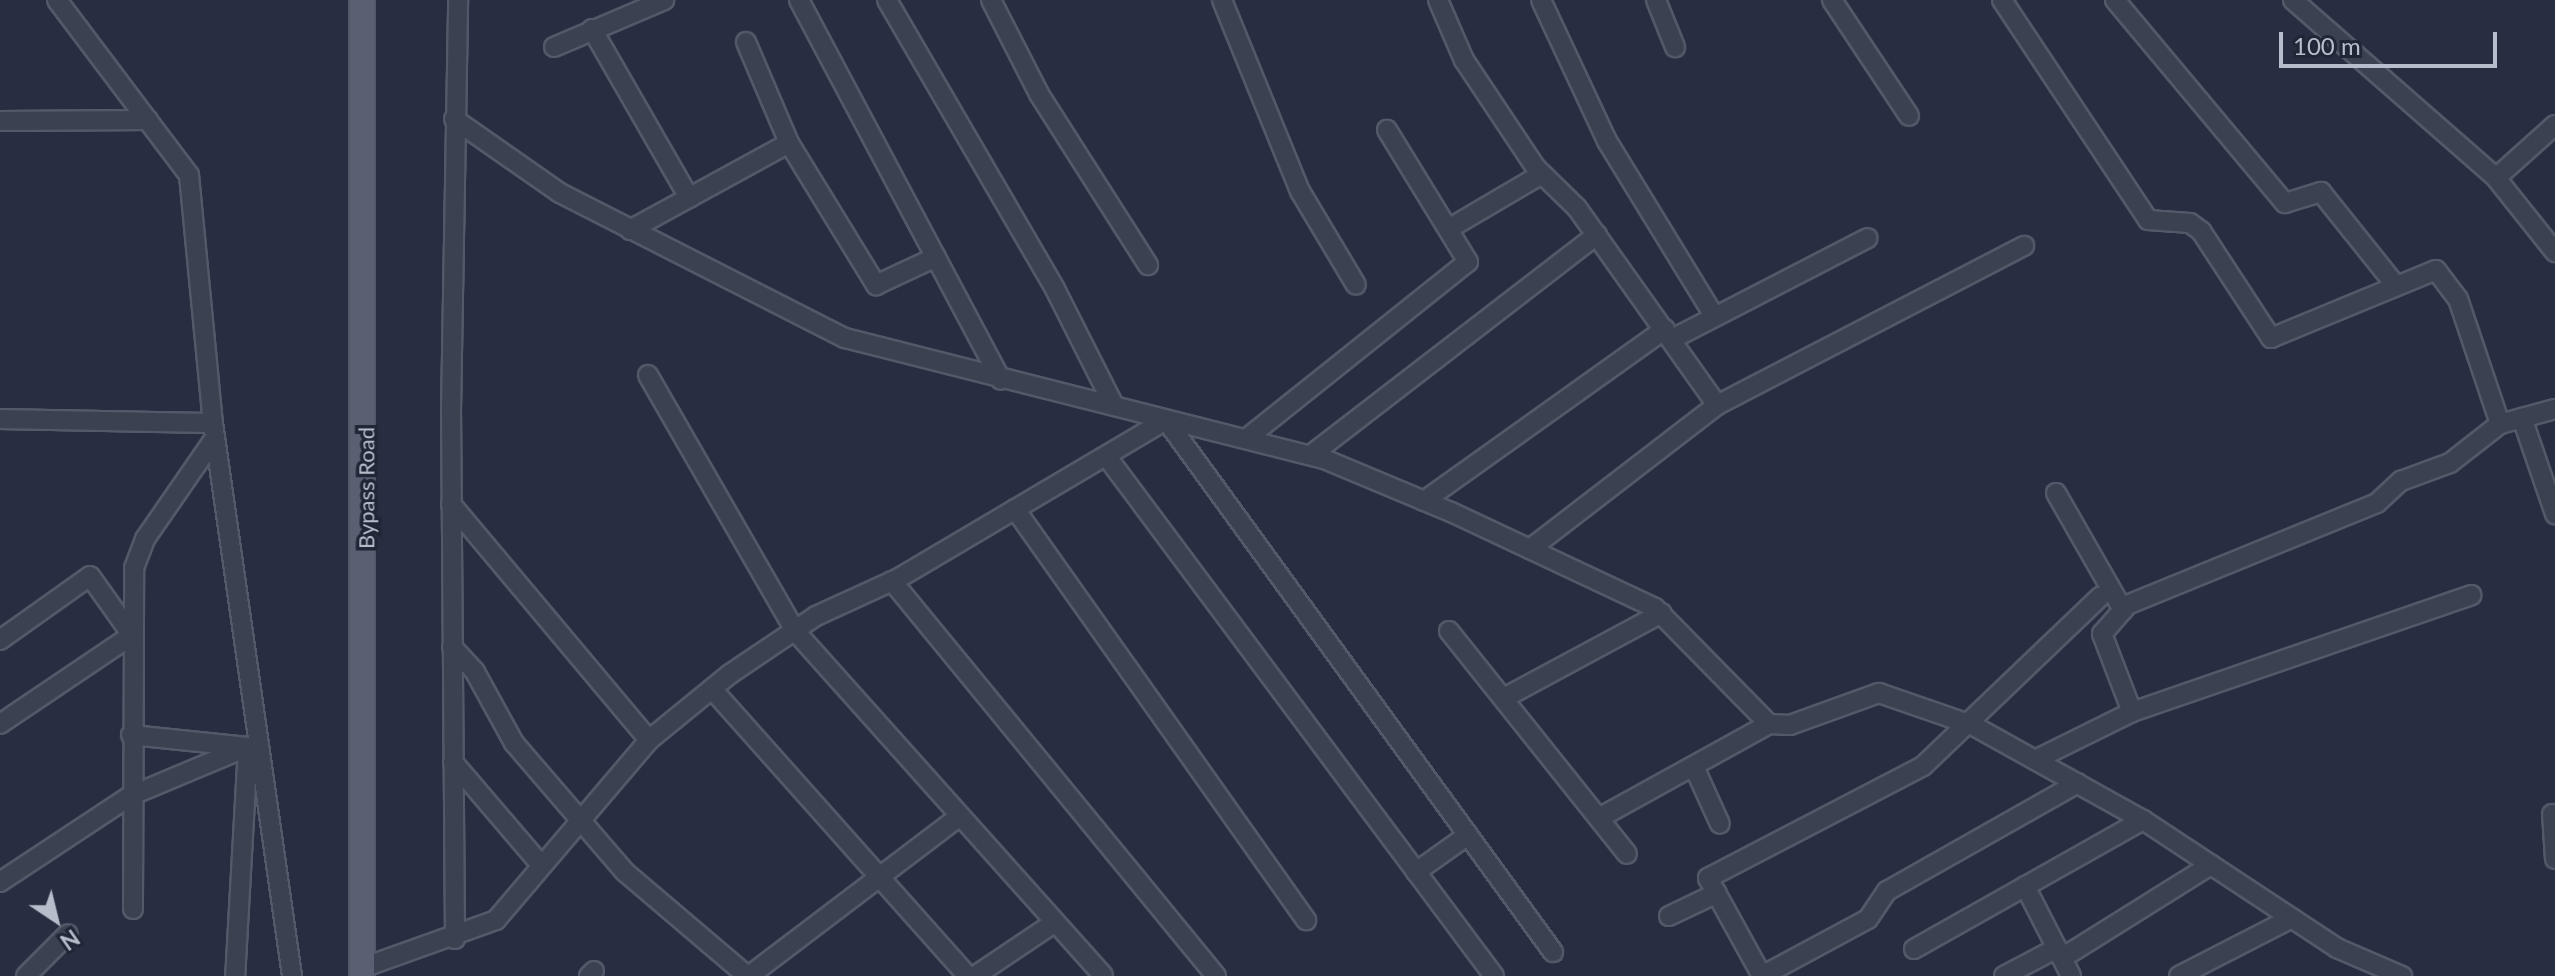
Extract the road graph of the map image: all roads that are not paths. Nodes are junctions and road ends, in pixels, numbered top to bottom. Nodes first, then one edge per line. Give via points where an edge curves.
1 (57, 0) edge
2 (362, 0) edge
3 (458, 0) edge
4 (664, 0) edge
5 (799, 0) edge
6 (887, 0) edge
7 (991, 0) edge
8 (1222, 0) edge
9 (1438, 0) edge
10 (1541, 0) edge
11 (1656, 0) edge
12 (1832, 0) edge
13 (2002, 0) edge
14 (2115, 0) edge
15 (2293, 0) edge
16 (592, 29) junction
17 (746, 42) dead end
18 (554, 47) dead end
19 (1675, 47) dead end
20 (1909, 116) dead end
21 (454, 119) junction
22 (148, 120) junction
23 (0, 121) edge
24 (2555, 125) edge
25 (1387, 130) dead end
26 (789, 143) junction
27 (1542, 174) junction
28 (2496, 178) junction
29 (689, 198) junction
30 (1450, 228) junction
31 (630, 230) junction
32 (1597, 235) junction
33 (1868, 238) dead end
34 (2024, 246) dead end
35 (2555, 252) edge
36 (936, 257) junction
37 (1148, 265) dead end
38 (2394, 283) junction
39 (1356, 285) dead end
40 (1713, 314) junction
41 (1668, 334) junction
42 (648, 375) dead end
43 (1001, 380) junction
44 (1717, 405) junction
45 (1114, 406) junction
46 (2555, 409) edge
47 (2522, 418) junction
48 (1166, 420) junction
49 (5, 423) edge
50 (2500, 424) junction
51 (214, 430) junction
52 (1246, 439) junction
53 (1311, 455) junction
54 (1107, 457) junction
55 (2056, 493) dead end
56 (1424, 501) junction
57 (451, 504) junction
58 (1015, 509) junction
59 (2555, 514) edge
60 (1530, 549) junction
61 (892, 581) junction
62 (2471, 595) dead end
63 (2100, 597) dead end
64 (2123, 610) junction
65 (1662, 613) junction
66 (795, 631) junction
67 (1449, 631) dead end
68 (132, 635) junction
69 (0, 640) edge
70 (452, 647) junction
71 (712, 689) junction
72 (1504, 698) junction
73 (2132, 712) junction
74 (0, 724) edge
75 (1769, 724) junction
76 (1972, 725) junction
77 (131, 735) junction
78 (649, 740) junction
79 (254, 747) junction
80 (2035, 760) junction
81 (453, 762) junction
82 (1695, 769) junction
83 (2078, 783) junction
84 (130, 796) junction
85 (2552, 814) dead end
86 (580, 818) junction
87 (1599, 818) junction
88 (956, 819) junction
89 (2143, 820) junction
90 (1720, 824) dead end
91 (1468, 835) junction
92 (1627, 854) dead end
93 (2555, 859) edge
94 (541, 865) junction
95 (2211, 865) junction
96 (1416, 872) junction
97 (876, 874) junction
98 (0, 882) edge
99 (2025, 886) junction
100 (1717, 893) junction
101 (133, 909) dead end
102 (1669, 916) dead end
103 (2292, 918) junction
104 (1306, 920) dead end
105 (1054, 923) junction
106 (68, 934) dead end
107 (455, 939) junction
108 (1914, 949) dead end
109 (1553, 952) dead end
110 (2059, 953) junction
111 (362, 972) edge
112 (26, 976) edge
113 (235, 976) edge
114 (292, 976) edge
115 (748, 976) edge
116 (968, 976) edge
117 (975, 976) edge
118 (1103, 976) edge
119 (1216, 976) edge
120 (1494, 976) edge
121 (1762, 976) edge
122 (2004, 976) edge
123 (2071, 976) edge
124 (2179, 976) edge
125 (2402, 976) edge

1 - 22 street
2 - 111 main road, Bypass Road
3 - 21 street
4 - 16 street
5 - 36 street
6 - 45 street via 1055,289
7 - 37 street via 1039,94
8 - 39 street via 1300,191
9 - 27 street via 1464,60
10 - 40 street via 1607,141
11 - 19 street
12 - 20 street
13 - 38 street via 2148,220 2190,223 2201,231 2271,338
14 - 38 street via 2285,203 2321,192
15 - 28 street
16 - 18 street
16 - 29 street
17 - 26 street
21 - 31 street
21 - 57 street
22 - 23 street
22 - 51 street via 189,175
24 - 28 street
25 - 30 street
26 - 29 street
26 - 36 street via 876,285
27 - 30 street
27 - 32 street
28 - 35 street
29 - 31 street
30 - 52 street via 1468,262 1461,273
31 - 43 street via 845,338
32 - 41 street
32 - 53 street
33 - 40 street
34 - 44 street
36 - 43 street
38 - 50 street via 2430,269 2442,274 2458,299
40 - 41 street
41 - 44 street
41 - 56 street
42 - 66 street
43 - 45 street
44 - 60 street
45 - 48 street
46 - 47 street
47 - 50 street
47 - 59 street
48 - 52 street
48 - 54 street
48 - 91 street
49 - 51 street
50 - 64 street via 2450,463 2401,481 2377,503
51 - 68 street via 145,539 134,568
51 - 79 street
52 - 53 street
53 - 56 street
54 - 58 street
54 - 96 street
55 - 64 street
56 - 60 street
57 - 70 street
57 - 78 street
58 - 61 street
58 - 104 street
60 - 65 street
61 - 66 street
61 - 119 street
62 - 73 street
63 - 76 street via 2060,641 2029,658
64 - 73 street via 2102,634
65 - 72 street
65 - 75 street
66 - 71 street
66 - 88 street
67 - 72 street
68 - 69 street via 90,576
68 - 74 street
68 - 77 street
70 - 81 street
70 - 86 street via 514,743
71 - 78 street
71 - 97 street
72 - 87 street
73 - 80 street
75 - 76 street via 1779,728 1879,693
75 - 82 street
76 - 80 street
76 - 100 street via 1923,766 1708,878
77 - 79 street
77 - 84 street
78 - 86 street
79 - 84 street
79 - 113 street
79 - 114 street
80 - 83 street
81 - 94 street
81 - 107 street
82 - 87 street
82 - 90 street
83 - 89 street
83 - 121 street via 1887,891 1868,919
84 - 98 street
84 - 101 street
85 - 93 street
86 - 94 street
86 - 115 street via 625,872
87 - 92 street
88 - 97 street
88 - 105 street
89 - 95 street
89 - 99 street
91 - 96 street
91 - 109 street
94 - 107 street via 496,920
95 - 103 street
95 - 110 street
96 - 120 street
97 - 115 street
97 - 116 street
99 - 108 street
99 - 110 street
100 - 102 street
100 - 121 street
103 - 124 street
103 - 125 street
105 - 117 street
105 - 118 street
106 - 112 street
107 - 111 street
110 - 122 street
110 - 123 street

